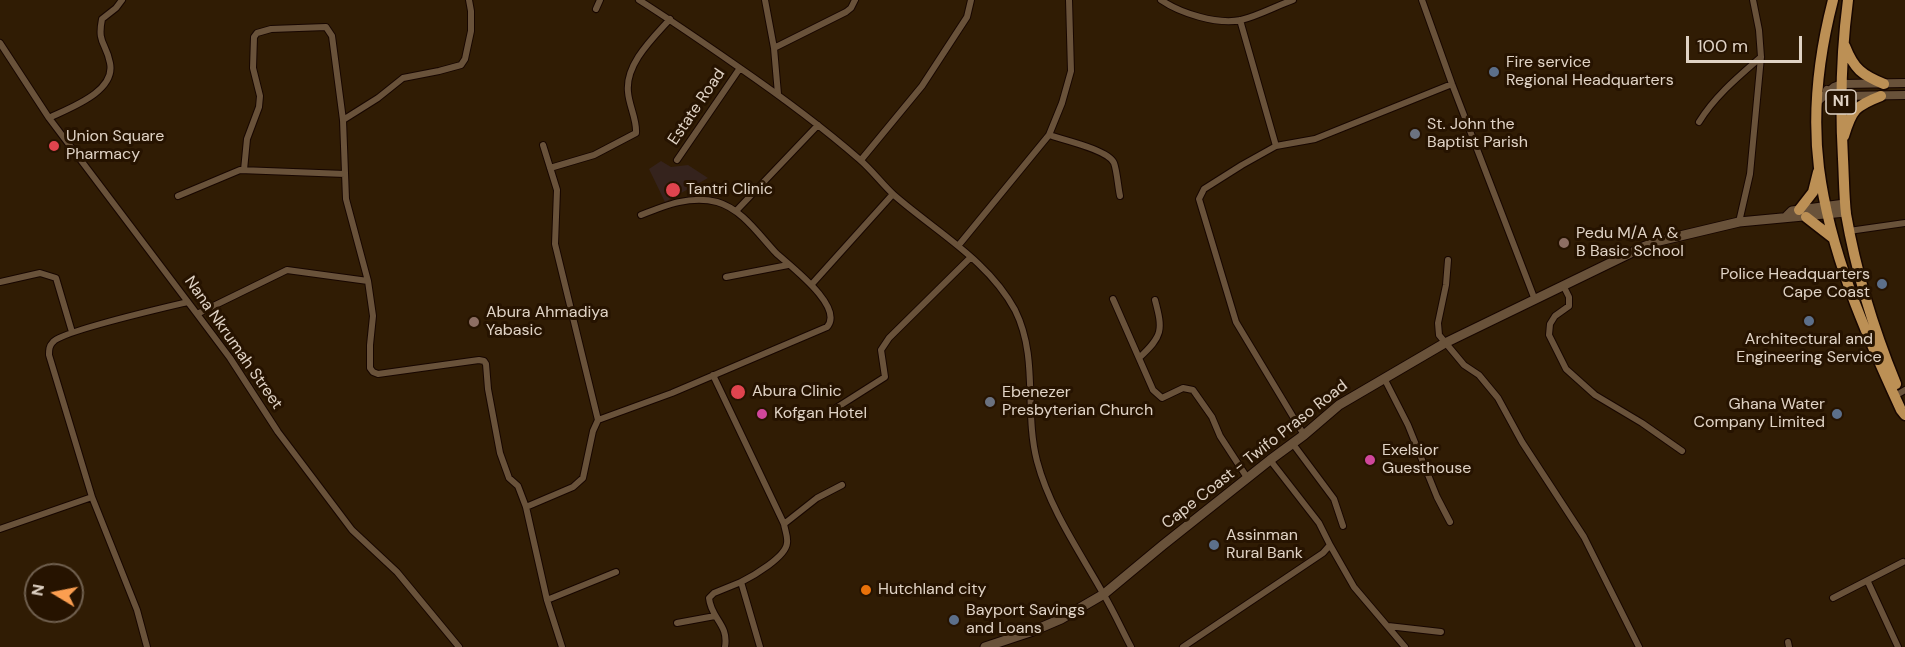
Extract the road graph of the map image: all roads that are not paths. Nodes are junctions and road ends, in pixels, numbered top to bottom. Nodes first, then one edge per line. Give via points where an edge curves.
1 (122, 0) edge
2 (469, 0) edge
3 (600, 0) edge
4 (639, 0) edge
5 (765, 0) edge
6 (855, 0) edge
7 (971, 0) edge
8 (1069, 0) edge
9 (1161, 0) edge
10 (1293, 0) edge
11 (1422, 0) edge
12 (1753, 0) edge
13 (1833, 0) edge
14 (1848, 0) edge
15 (596, 9) dead end
16 (669, 19) junction
17 (1240, 20) junction
18 (1843, 42) junction
19 (0, 43) edge
20 (774, 48) junction
21 (1761, 57) junction
22 (740, 68) junction
23 (1905, 83) edge
24 (1452, 84) junction
25 (1818, 84) junction
26 (1884, 84) junction
27 (1841, 90) junction
28 (1828, 91) junction
29 (778, 94) junction
30 (1905, 95) edge
31 (1881, 96) junction
32 (1817, 102) junction
33 (49, 118) junction
34 (343, 120) junction
35 (1698, 122) dead end
36 (818, 125) junction
37 (1049, 135) junction
38 (1842, 142) junction
39 (543, 145) dead end
40 (1276, 146) junction
41 (677, 160) dead end
42 (861, 160) junction
43 (550, 168) junction
44 (1819, 168) junction
45 (244, 170) junction
46 (345, 174) junction
47 (893, 194) junction
48 (178, 196) dead end
49 (1120, 196) dead end
50 (1846, 208) junction
51 (737, 210) junction
52 (1828, 211) junction
53 (1803, 214) junction
54 (641, 215) dead end
55 (1739, 222) junction
56 (1905, 223) edge
57 (1849, 231) junction
58 (1833, 238) junction
59 (958, 246) junction
60 (970, 257) junction
61 (1448, 260) dead end
62 (788, 265) junction
63 (726, 277) dead end
64 (368, 281) junction
65 (0, 282) edge
66 (812, 284) junction
67 (1563, 285) junction
68 (1113, 299) dead end
69 (1155, 300) dead end
70 (1535, 300) junction
71 (188, 302) junction
72 (197, 314) junction
73 (72, 332) junction
74 (1445, 343) junction
75 (1138, 358) junction
76 (713, 375) junction
77 (1384, 378) junction
78 (1902, 391) edge
79 (1905, 406) edge
80 (833, 410) dead end
81 (1905, 416) edge
82 (598, 420) junction
83 (1304, 435) junction
84 (1293, 444) junction
85 (1682, 451) dead end
86 (1270, 460) junction
87 (1248, 479) junction
88 (842, 485) dead end
89 (92, 497) junction
90 (526, 507) junction
91 (1450, 522) dead end
92 (784, 524) junction
93 (1343, 526) dead end
94 (0, 528) edge
95 (1330, 545) junction
96 (1903, 562) dead end
97 (616, 572) dead end
98 (741, 582) junction
99 (1868, 582) junction
100 (1104, 594) junction
101 (1833, 598) dead end
102 (547, 600) junction
103 (715, 616) junction
104 (677, 623) dead end
105 (1388, 626) junction
106 (1442, 632) dead end
107 (147, 647) edge
108 (459, 647) edge
109 (562, 647) edge
110 (725, 647) edge
111 (760, 647) edge
112 (985, 647) edge
113 (1131, 647) edge
114 (1183, 647) edge
115 (1405, 647) edge
116 (1639, 647) edge
117 (1898, 647) edge

1 - 33 street via 102,18 100,29 100,40 110,63 108,83 90,98
2 - 34 street via 471,32 461,65 403,78
3 - 15 street
4 - 16 street
5 - 20 street
6 - 20 street via 846,12
7 - 42 street via 968,17 922,86
8 - 37 street via 1071,71
9 - 17 street via 1203,18
10 - 17 street
11 - 24 street
12 - 21 street
13 - 25 highway, N1
14 - 18 highway, N1
16 - 22 street
16 - 43 street via 636,62 628,82 636,133 594,154
17 - 40 street
18 - 26 highway via 1854,65 1865,76
18 - 27 highway, N1
19 - 33 street, Nana Nkrumah Street
20 - 29 street
21 - 35 street via 1709,106
21 - 55 street via 1750,174
22 - 29 street
22 - 41 street, Estate Road
23 - 26 street
24 - 40 street via 1315,139
24 - 70 street
25 - 28 street
25 - 32 highway, N1
26 - 27 street
27 - 28 street
27 - 31 street
27 - 38 highway, N1
28 - 32 street
29 - 36 street
30 - 31 street
31 - 38 highway via 1853,112
32 - 44 highway, N1
33 - 71 street, Nana Nkrumah Street
34 - 45 street via 329,29 271,29 257,33 253,68 259,107 247,139
34 - 46 street
36 - 42 street
36 - 51 street
37 - 49 street via 1108,155 1114,163
37 - 59 street
38 - 50 highway, N1
39 - 43 street
40 - 83 street via 1204,189 1199,199 1236,322
42 - 47 street
43 - 82 street via 557,190 555,244
44 - 52 highway, N1
44 - 53 highway
45 - 46 street
45 - 48 street
46 - 64 street via 346,199
47 - 59 street
47 - 66 street
50 - 52 main road, Cape Coast - Twifo Praso Road
50 - 57 highway, N1
51 - 54 street via 719,202 689,200
51 - 62 street
52 - 53 main road, Cape Coast - Twifo Praso Road
52 - 58 highway, N1
53 - 55 main road, Cape Coast - Twifo Praso Road via 1792,211 1786,217
53 - 58 highway
55 - 67 main road, Cape Coast - Twifo Praso Road via 1642,247
56 - 57 street
57 - 78 highway, N1 via 1883,352
58 - 81 highway, N1 via 1855,306
59 - 60 street
60 - 80 street via 889,338 880,356 885,377
60 - 100 street via 992,277 1014,309 1025,336 1033,440 1041,476 1077,551
61 - 74 street via 1437,323
62 - 63 street
62 - 66 street
64 - 72 street via 287,270
64 - 90 street via 373,316 373,372 484,361 500,453
65 - 73 street via 40,273 56,278
66 - 76 street via 831,317 827,327
67 - 70 main road, Cape Coast - Twifo Praso Road
67 - 85 street via 1569,306 1550,324 1549,334 1566,369 1595,395
68 - 75 street
69 - 75 street via 1160,329
70 - 74 main road, Cape Coast - Twifo Praso Road
71 - 72 street, Nana Nkrumah Street
71 - 73 street
72 - 108 street, Nana Nkrumah Street via 352,530 397,572
73 - 89 street via 54,340 49,355
74 - 77 main road, Cape Coast - Twifo Praso Road
74 - 116 street via 1498,398 1584,537
75 - 87 street via 1158,396 1166,397 1188,387 1199,396
76 - 82 street
76 - 92 street
77 - 83 main road, Cape Coast - Twifo Praso Road via 1339,405
77 - 91 street
78 - 79 highway, N1
82 - 90 street via 579,483
83 - 84 main road, Cape Coast - Twifo Praso Road
84 - 86 main road, Cape Coast - Twifo Praso Road
84 - 93 street via 1334,499
86 - 87 main road, Cape Coast - Twifo Praso Road
86 - 95 street via 1319,523
87 - 100 main road, Cape Coast - Twifo Praso Road
88 - 92 street
89 - 94 street
89 - 107 street via 137,610
90 - 102 street
92 - 98 street via 786,549
95 - 105 street via 1354,587
95 - 114 street
96 - 99 street
97 - 102 street
98 - 103 street via 711,596
98 - 111 street
99 - 101 street
99 - 117 street
100 - 112 main road, Cape Coast - Twifo Praso Road via 1061,619
100 - 113 street
102 - 109 street
103 - 104 street
103 - 110 street via 727,637
105 - 106 street
105 - 115 street

